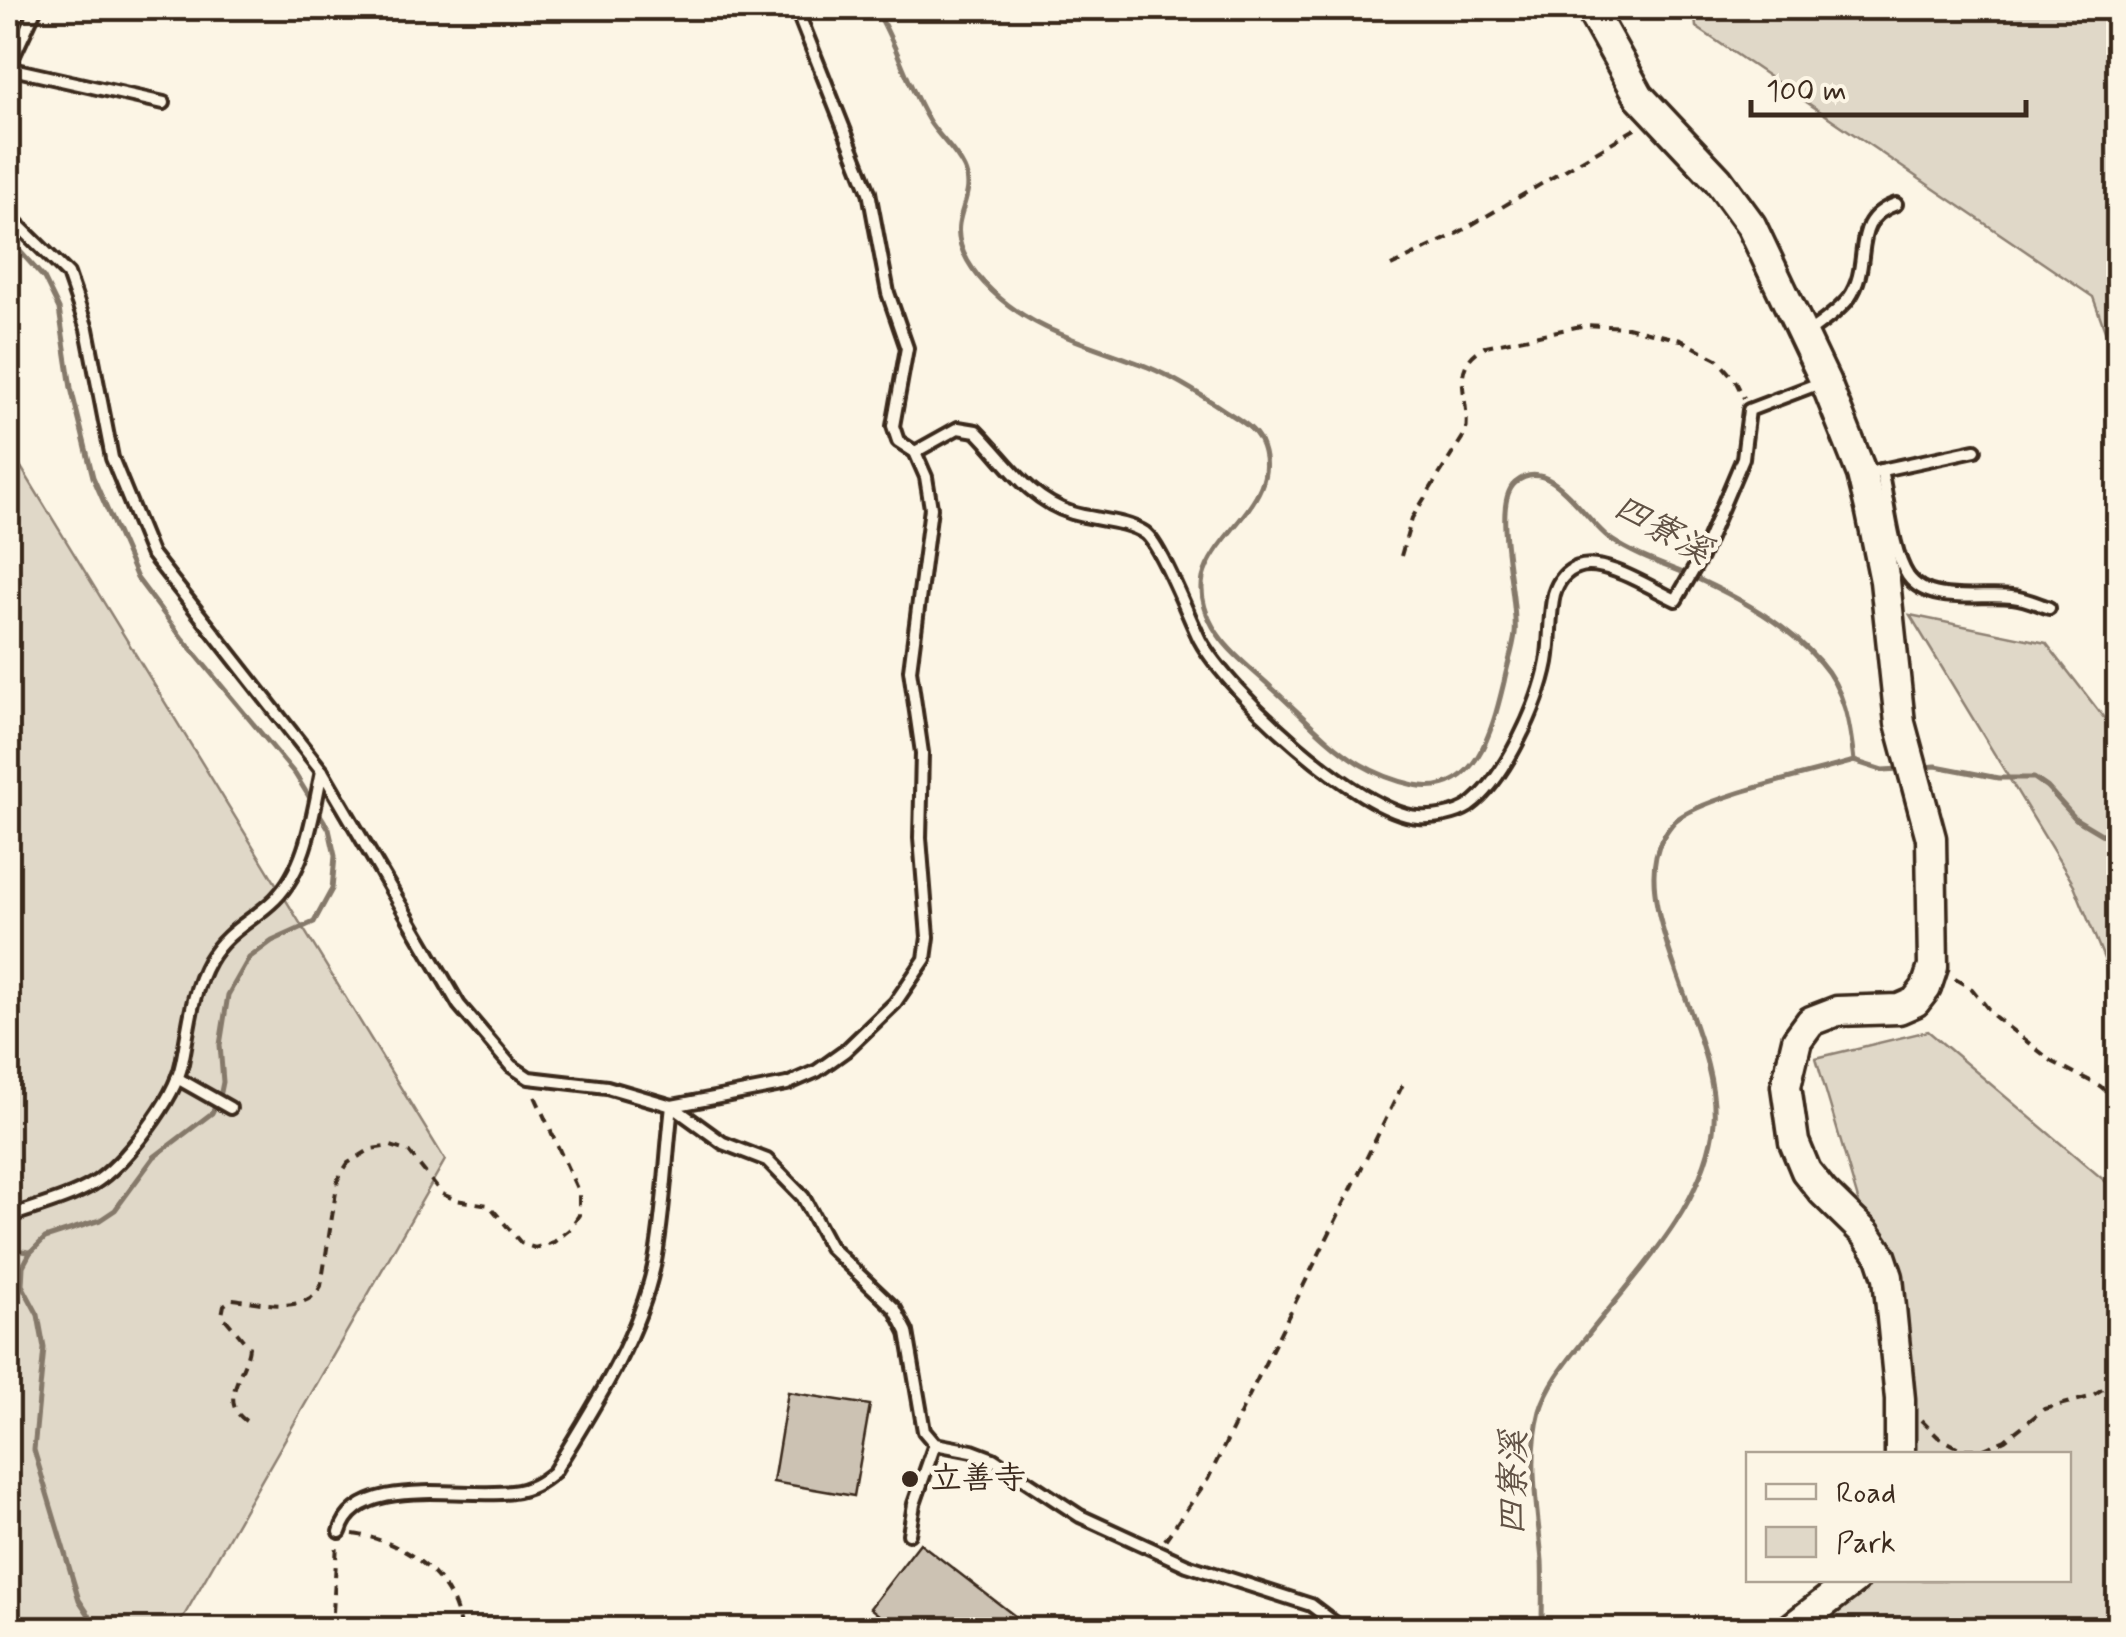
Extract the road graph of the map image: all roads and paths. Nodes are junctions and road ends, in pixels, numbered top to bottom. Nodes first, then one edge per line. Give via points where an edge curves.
1 (36, 8) edge
2 (796, 8) edge
3 (1590, 8) edge
4 (8, 68) edge
5 (164, 103) dead end
6 (1657, 116) junction
7 (1896, 204) dead end
8 (8, 215) edge
9 (1391, 266) dead end
10 (1805, 335) junction
11 (1825, 381) junction
12 (1750, 410) junction
13 (1975, 450) dead end
14 (915, 452) junction
15 (1871, 472) junction
16 (1401, 556) dead end
17 (2050, 608) dead end
18 (322, 771) junction
19 (1933, 966) junction
20 (177, 1078) junction
21 (529, 1078) junction
22 (1405, 1080) dead end
23 (2118, 1101) edge
24 (672, 1106) junction
25 (230, 1108) dead end
26 (8, 1217) edge
27 (2118, 1379) edge
28 (1900, 1399) junction
29 (246, 1421) dead end
30 (935, 1444) junction
31 (1900, 1452) edge
32 (340, 1532) junction
33 (909, 1534) dead end
34 (1156, 1551) junction
35 (1851, 1582) edge
36 (332, 1630) edge
37 (460, 1630) edge
38 (1344, 1630) edge
39 (1789, 1630) edge

1 - 4 lane
2 - 14 lane via 870,192 888,292 907,348 893,426 898,441
3 - 6 street via 1625,76
4 - 5 lane
6 - 9 path
6 - 10 street via 1736,203
7 - 10 lane via 1871,218 1850,297
8 - 18 lane via 68,274 112,458 151,552
10 - 11 street
11 - 12 lane
11 - 15 street
12 - 14 lane via 1743,458 1676,600 1596,564 1562,576 1537,700 1494,780 1451,815 1416,817 1343,785 1226,679 1144,533 1044,500 1021,484 976,431 958,428
12 - 16 path via 1717,360 1681,340 1627,326 1586,324 1486,346 1464,365 1466,432 1412,518
13 - 15 lane
14 - 24 lane via 931,508 910,670 922,772 925,959 895,1003 817,1071 787,1084
15 - 17 lane via 1910,579 1954,596 2016,597
15 - 19 street via 1900,724 1931,838
18 - 20 lane via 292,873 276,898 234,929 209,962 188,1018
18 - 21 lane via 460,1005
19 - 23 path via 1972,989 1994,1016 2053,1062
19 - 28 street via 1915,1002 1899,1009 1837,1011 1812,1022 1797,1040 1786,1086 1794,1142 1806,1170 1881,1256 1892,1295
20 - 25 lane
20 - 26 lane via 112,1170 90,1186
21 - 24 lane via 607,1087
21 - 29 path via 578,1193 579,1215 569,1230 534,1248 521,1243 488,1205 442,1194 409,1152 371,1149 348,1163 338,1179 316,1295 301,1304 232,1299 224,1305 222,1314 249,1347 232,1396
22 - 34 path via 1208,1480
24 - 30 lane via 723,1143 767,1160 803,1197 830,1247 895,1309 907,1332 924,1431
24 - 32 lane via 646,1294 619,1360 554,1472 512,1492 412,1492 370,1500 351,1510
27 - 28 path via 2090,1397 2044,1409 1984,1450 1961,1449 1938,1437
28 - 31 street
30 - 33 lane
30 - 34 lane via 993,1459 1080,1516
32 - 36 path
32 - 37 path via 394,1547 427,1566 451,1594
34 - 38 lane via 1311,1605
35 - 39 street

